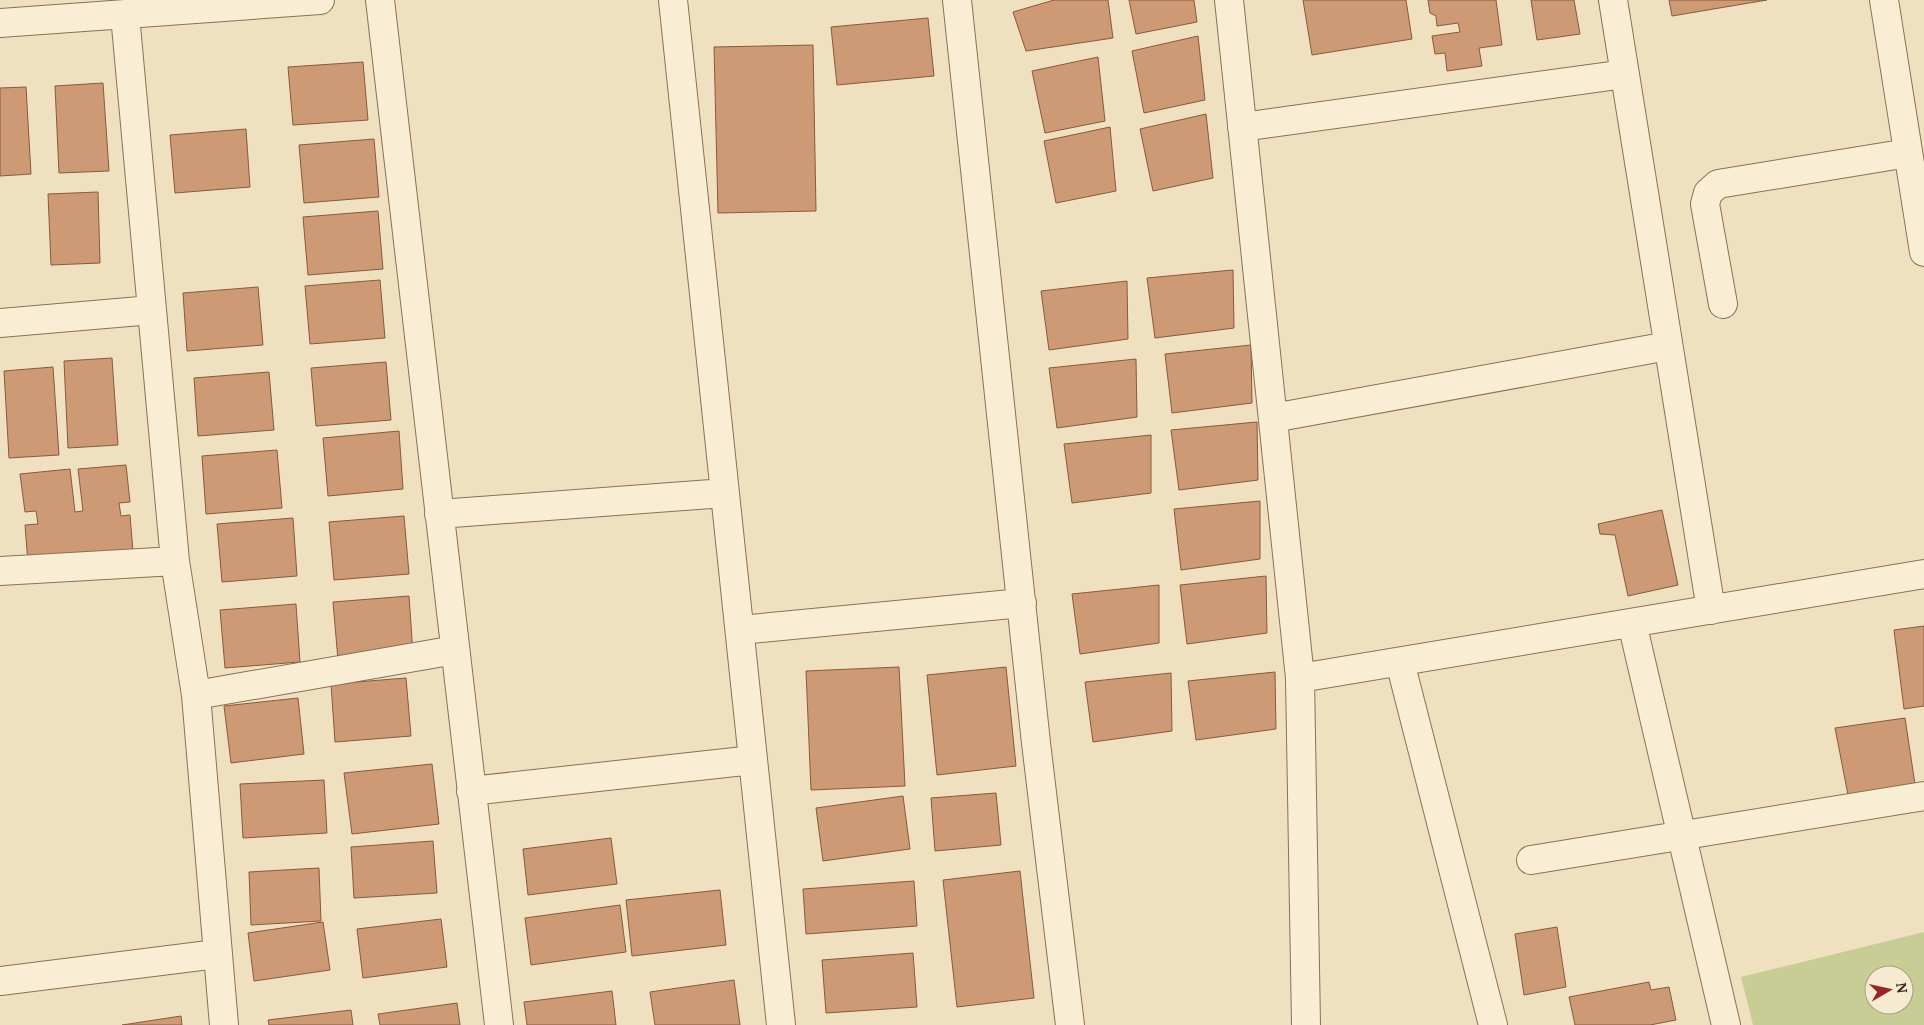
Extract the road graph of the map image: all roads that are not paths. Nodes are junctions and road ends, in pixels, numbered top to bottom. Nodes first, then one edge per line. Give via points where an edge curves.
1 (320, 0) edge
2 (380, 0) edge
3 (673, 0) edge
4 (957, 0) edge
5 (1229, 0) edge
6 (1613, 0) edge
7 (1884, 0) edge
8 (125, 14) junction
9 (0, 23) edge
10 (1625, 74) junction
11 (1242, 127) junction
12 (1908, 153) junction
13 (1924, 252) edge
14 (1723, 304) dead end
15 (152, 310) junction
16 (0, 323) edge
17 (1668, 346) junction
18 (1273, 418) junction
19 (725, 492) junction
20 (439, 514) junction
21 (175, 561) junction
22 (0, 571) edge
23 (1924, 574) edge
24 (1022, 603) junction
25 (1711, 610) junction
26 (1632, 623) junction
27 (740, 630) junction
28 (455, 650) junction
29 (1400, 662) junction
30 (1300, 678) junction
31 (196, 695) junction
32 (753, 760) junction
33 (471, 791) junction
34 (1924, 796) edge
35 (1682, 836) junction
36 (1531, 860) dead end
37 (217, 954) junction
38 (0, 981) edge
39 (224, 1025) edge
40 (499, 1025) edge
41 (781, 1025) edge
42 (1070, 1025) edge
43 (1306, 1025) edge
44 (1493, 1025) edge
45 (1726, 1025) edge

1 - 8 street
2 - 20 street
3 - 19 street
4 - 24 street
5 - 11 street
6 - 10 street
7 - 12 street
8 - 9 street
8 - 15 street
10 - 11 street
10 - 17 street
11 - 18 street
12 - 13 street
12 - 14 street via 1718,184 1708,193 1705,204
15 - 16 street
15 - 21 street
17 - 18 street
17 - 25 street
18 - 30 street
19 - 20 street
19 - 27 street
20 - 28 street
21 - 22 street
21 - 31 street
23 - 25 street
24 - 27 street
24 - 42 street
25 - 26 street
26 - 29 street
26 - 35 street
27 - 32 street
28 - 31 street
28 - 33 street
29 - 30 street
29 - 44 street
30 - 43 street
31 - 37 street
32 - 33 street
32 - 41 street
33 - 40 street
34 - 35 street
35 - 36 street
35 - 45 street
37 - 38 street
37 - 39 street

